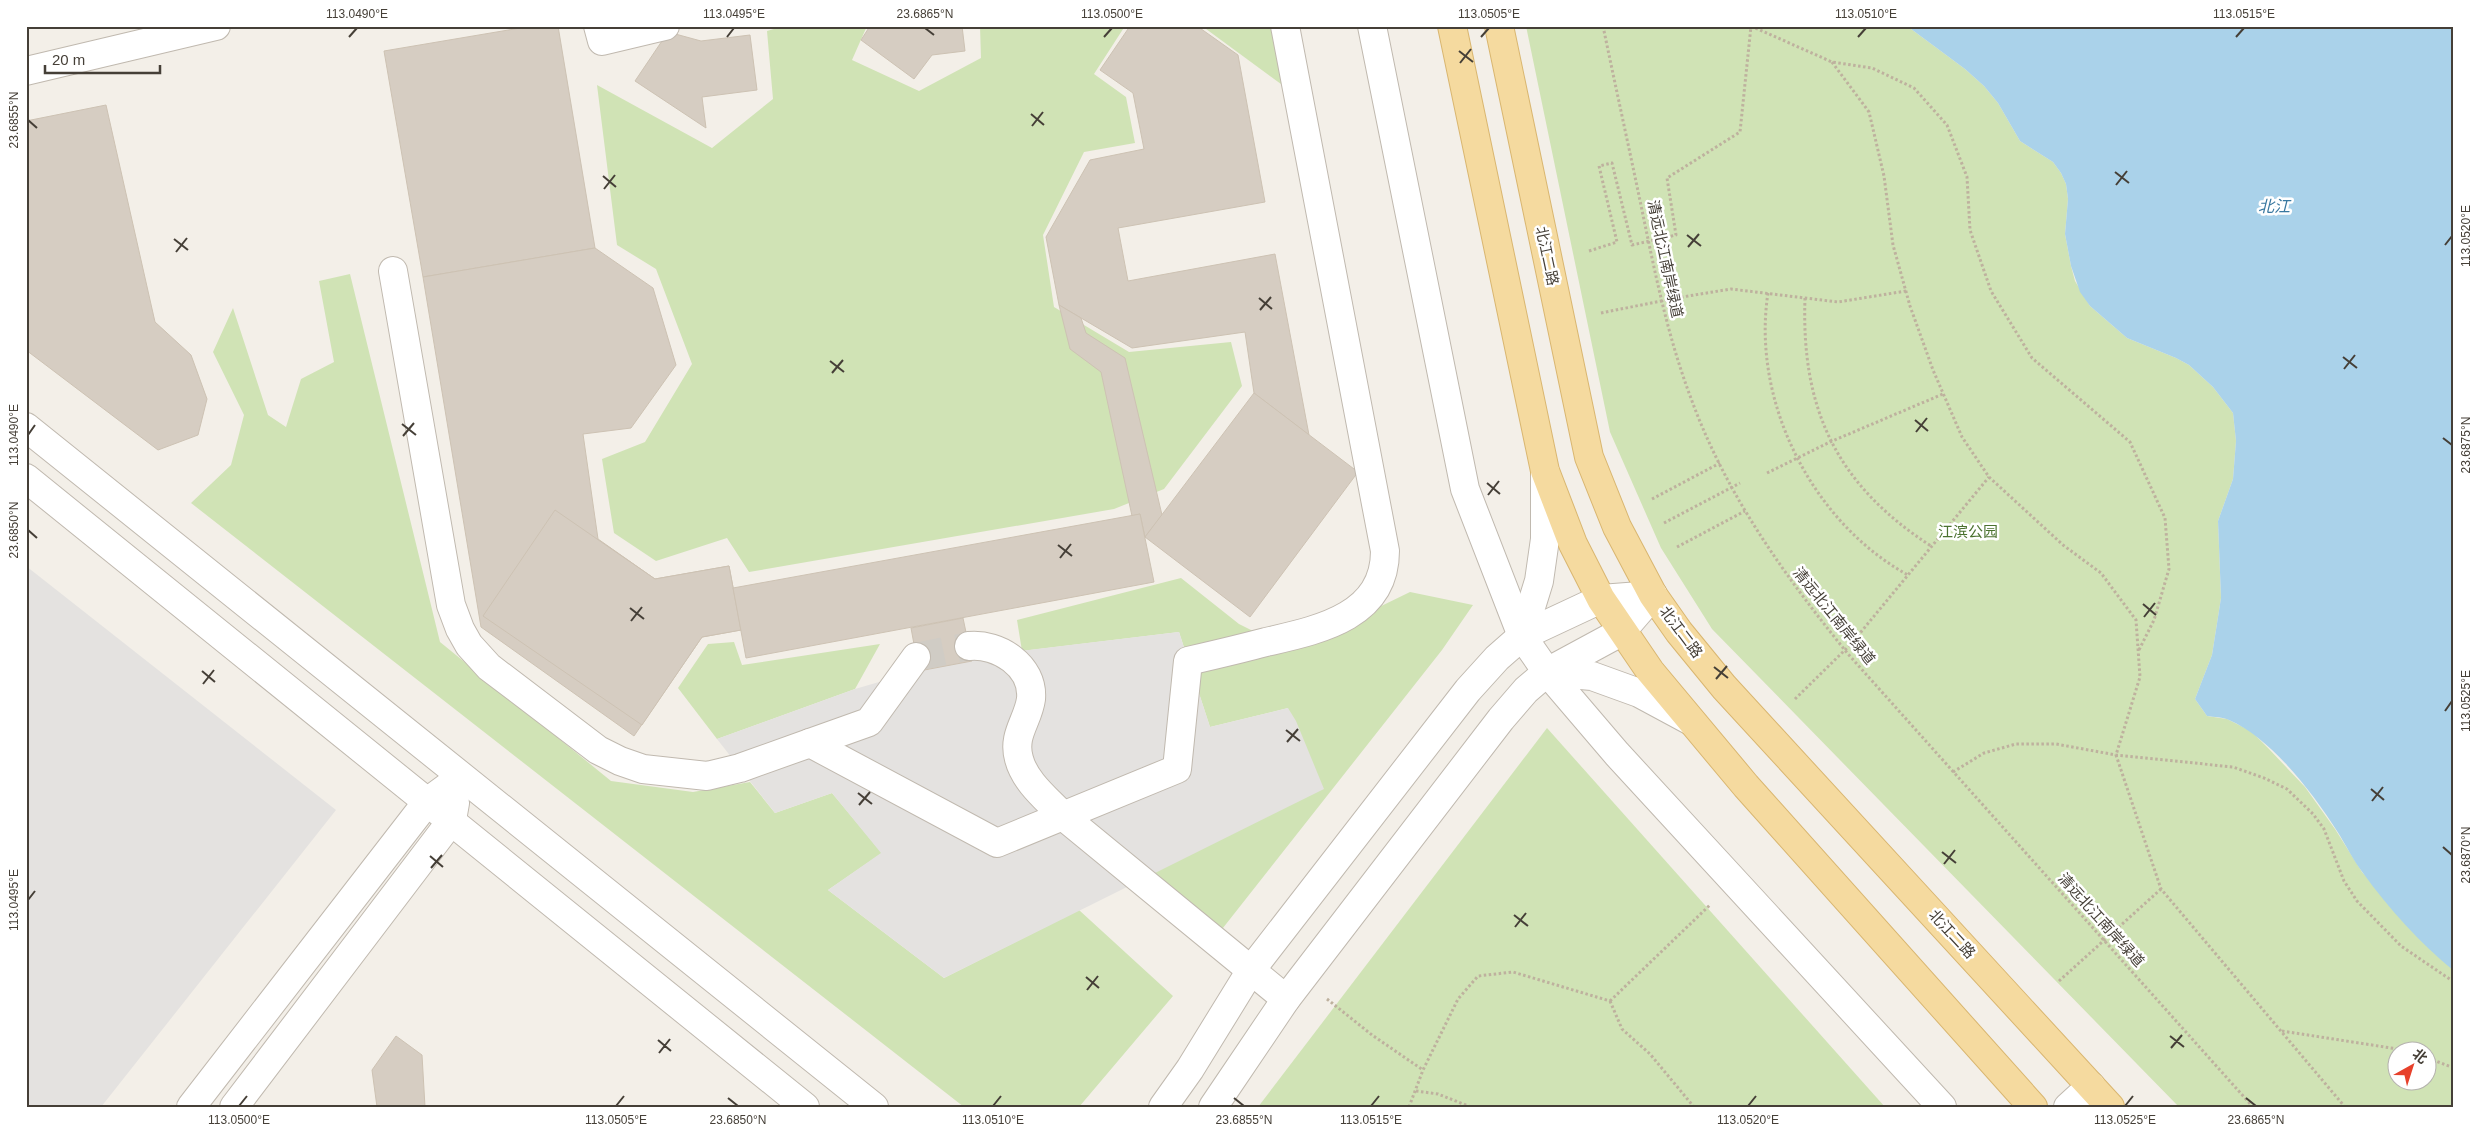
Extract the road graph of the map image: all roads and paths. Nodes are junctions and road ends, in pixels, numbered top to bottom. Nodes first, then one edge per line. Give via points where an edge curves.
1 (216, 26) edge
2 (598, 26) edge
3 (666, 26) edge
4 (1285, 26) edge
5 (1372, 26) edge
6 (1452, 26) edge
7 (1499, 26) edge
8 (1603, 26) edge
9 (1751, 26) edge
10 (172, 31) edge
11 (1832, 62) junction
12 (26, 71) edge
13 (1649, 242) junction
14 (1589, 251) dead end
15 (393, 271) dead end
16 (1906, 291) junction
17 (1768, 293) junction
18 (1805, 298) junction
19 (1602, 313) dead end
20 (1943, 394) junction
21 (26, 427) edge
22 (1830, 442) junction
23 (1797, 459) junction
24 (1720, 463) junction
25 (1544, 470) junction
26 (1767, 473) dead end
27 (1989, 477) junction
28 (26, 478) edge
29 (1740, 483) dead end
30 (1652, 499) dead end
31 (1745, 511) junction
32 (1664, 523) dead end
33 (1932, 546) junction
34 (1677, 548) dead end
35 (1908, 576) junction
36 (1653, 594) junction
37 (1601, 599) junction
38 (1621, 632) junction
39 (1522, 636) junction
40 (969, 646) tunnel mouth
41 (2138, 651) junction
42 (916, 657) tunnel mouth
43 (1547, 672) junction
44 (1795, 699) dead end
45 (1692, 722) junction
46 (810, 743) junction
47 (2116, 755) junction
48 (1953, 772) junction
49 (461, 778) junction
50 (427, 802) junction
51 (1063, 816) junction
52 (452, 820) junction
53 (2161, 889) junction
54 (1717, 898) dead end
55 (2104, 940) junction
56 (1251, 970) junction
57 (1303, 978) junction
58 (2059, 981) dead end
59 (2454, 982) edge
60 (1286, 1000) junction
61 (1610, 1001) junction
62 (2281, 1031) junction
63 (2388, 1048) edge
64 (2438, 1062) edge
65 (2454, 1068) edge
66 (1423, 1070) junction
67 (2091, 1086) junction
68 (1416, 1091) junction
69 (191, 1107) edge
70 (234, 1107) edge
71 (805, 1107) edge
72 (874, 1107) edge
73 (1162, 1107) edge
74 (1214, 1107) edge
75 (1409, 1107) edge
76 (1471, 1107) edge
77 (1694, 1107) edge
78 (1942, 1107) edge
79 (2033, 1107) edge
80 (2068, 1107) edge
81 (2110, 1107) edge
82 (2253, 1107) edge
83 (2345, 1107) edge

1 - 10 street
2 - 3 street via 602,41
4 - 51 street via 1385,551 1381,579 1362,605 1331,624 1188,662 1177,769
5 - 39 street via 1465,489
6 - 25 main road
7 - 36 main road, 北江二路 via 1589,457 1617,528
8 - 13 path, 清远北江南岸绿道
9 - 11 path
9 - 13 path via 1740,132 1667,178 1676,234
10 - 12 street
11 - 16 path via 1869,112 1884,176 1893,245
11 - 41 path via 1872,68 1914,88 1948,125 1967,176 1970,230 1991,291 2032,358 2130,442 2165,518 2168,569 2154,620
13 - 14 path via 1632,244 1612,163 1599,166 1617,242
13 - 24 path, 清远北江南岸绿道 via 1664,315 1692,402
15 - 46 street via 451,604 469,646 489,667 598,750 643,769 707,776
16 - 18 path via 1838,302
16 - 20 path
17 - 18 path
17 - 19 path, bridge via 1731,289
17 - 23 path via 1764,330 1771,381 1778,411
18 - 22 path via 1808,371
20 - 22 path
20 - 27 path via 1962,437
21 - 49 street
22 - 23 path
22 - 33 path via 1861,488 1880,508 1901,527
23 - 26 path
23 - 35 path via 1840,521 1865,546
24 - 30 path
24 - 31 path, 清远北江南岸绿道
25 - 37 main road via 1573,544
25 - 39 street via 1544,547 1539,581
27 - 33 path
27 - 41 path via 2063,545 2101,573 2136,620
28 - 50 street
29 - 32 path, bridge
31 - 34 path
31 - 48 path, 清远北江南岸绿道 via 1759,537 1796,589 1842,647
33 - 35 path
35 - 44 path, bridge via 1851,644
36 - 37 street
36 - 38 street
36 - 67 main road, 北江二路 via 1679,632 1724,686
37 - 38 main road
37 - 39 street
38 - 43 street
38 - 45 main road
39 - 43 street
39 - 56 street via 1468,690
40 - 51 street via 985,646 1004,653 1027,678 1031,699 1018,734 1018,757 1023,771
41 - 47 path via 2140,677
42 - 46 street via 868,722
43 - 45 street via 1592,676 1639,693
43 - 57 street via 1501,719
43 - 78 street via 1617,754
45 - 79 main road
46 - 51 street via 997,843
47 - 48 path via 2056,744 2016,744 1984,753
47 - 53 path
47 - 59 path via 2233,768 2287,789 2324,829 2344,882 2356,901 2401,946
48 - 55 path, 清远北江南岸绿道
49 - 50 street
49 - 52 street
49 - 72 street
50 - 52 street
50 - 69 street
51 - 56 street
52 - 70 street
52 - 71 street
53 - 55 path
53 - 62 path
54 - 61 path
55 - 58 path
55 - 82 path, 清远北江南岸绿道
56 - 60 street
56 - 73 street via 1190,1069
57 - 60 street
57 - 66 path via 1372,1035
60 - 74 street
61 - 66 path via 1512,972 1478,976 1458,999
61 - 77 path via 1622,1028 1650,1054
62 - 63 path
62 - 83 path
64 - 65 path
66 - 68 path
67 - 80 street
67 - 81 main road, 北江二路
68 - 75 path
68 - 76 path via 1438,1094

